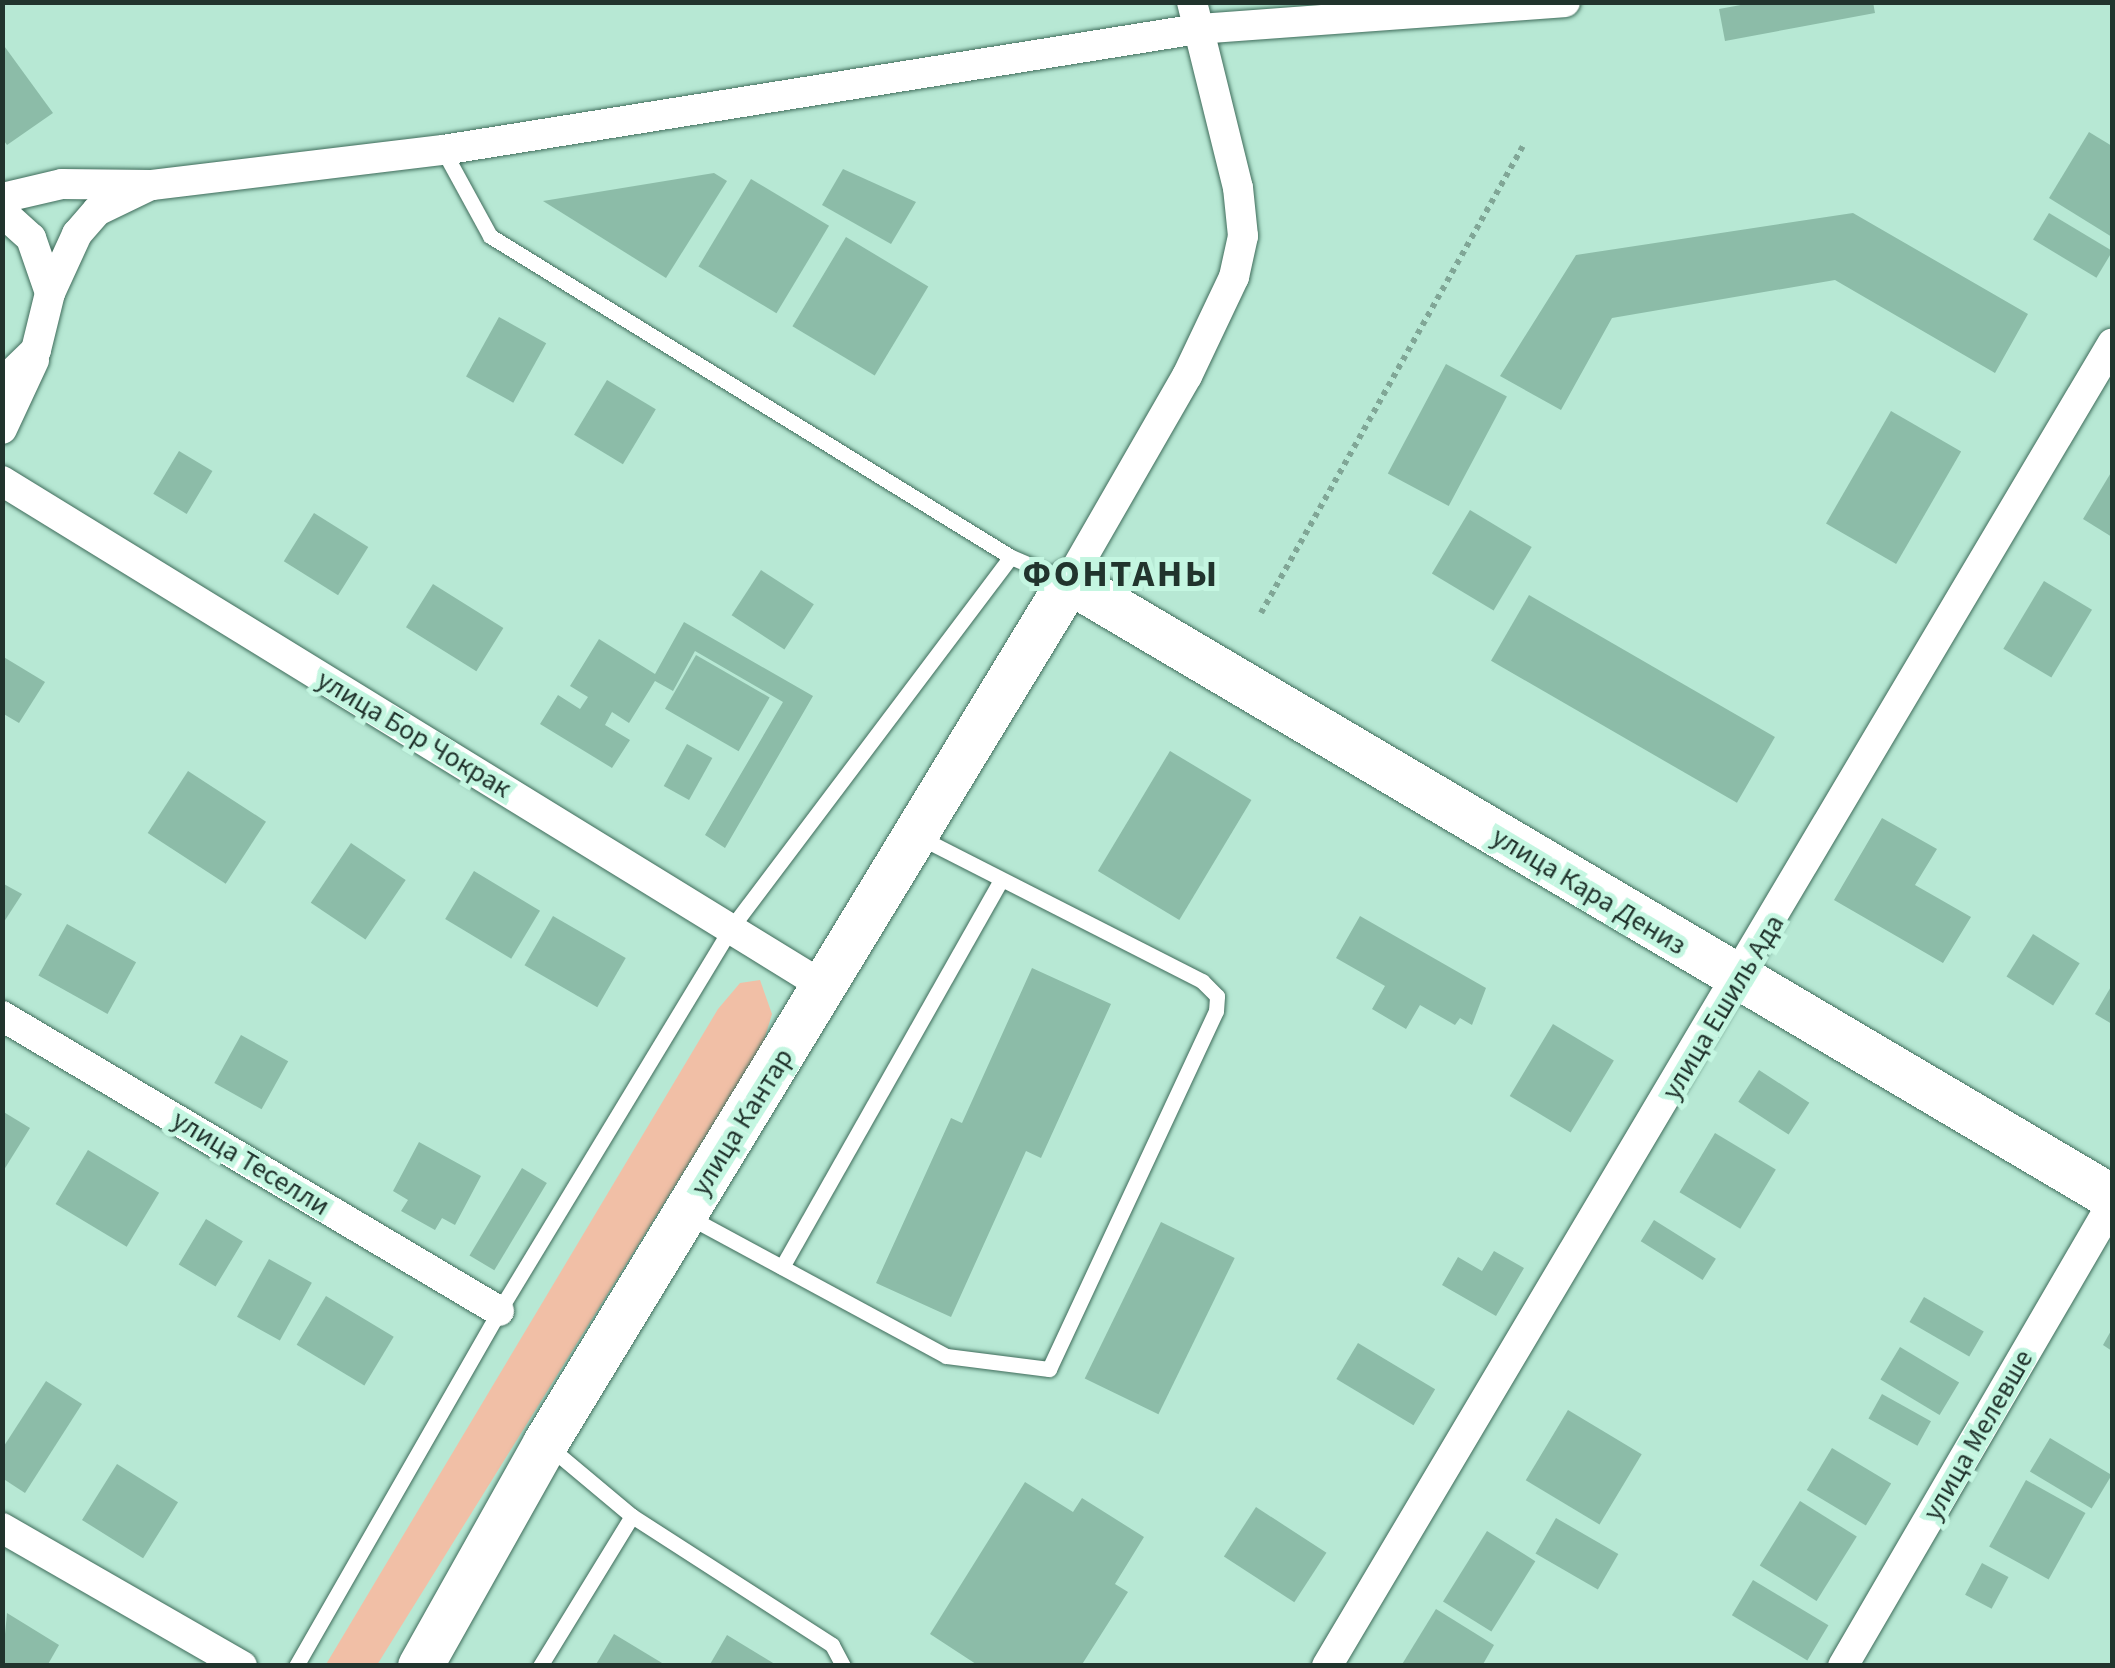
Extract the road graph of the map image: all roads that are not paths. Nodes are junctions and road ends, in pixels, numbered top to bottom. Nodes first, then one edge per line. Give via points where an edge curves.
1 (1565, 2) edge
2 (1195, 16) edge
3 (443, 150) junction
4 (152, 185) junction
5 (2, 198) edge
6 (2, 212) edge
7 (49, 308) junction
8 (2112, 344) edge
9 (2, 383) edge
10 (2, 429) edge
11 (2, 482) edge
12 (1011, 557) junction
13 (1069, 581) junction
14 (916, 836) junction
15 (1000, 882) junction
16 (732, 928) junction
17 (1739, 980) junction
18 (825, 987) junction
19 (2, 1016) edge
20 (2112, 1201) edge
21 (686, 1215) junction
22 (782, 1268) junction
23 (500, 1311) junction
24 (545, 1444) junction
25 (632, 1516) junction
26 (2, 1528) edge
27 (242, 1666) edge
28 (296, 1666) edge
29 (420, 1666) edge
30 (540, 1666) edge
31 (843, 1666) edge
32 (1327, 1666) edge
33 (1843, 1666) edge

1 - 2 street
2 - 3 street
2 - 13 street via 1238,188 1243,236 1234,277 1188,376
3 - 4 street
3 - 12 lane via 490,236
4 - 5 street via 62,184
4 - 7 street via 97,211 76,234
6 - 7 street via 31,238
7 - 9 street via 36,350
7 - 10 street
8 - 17 street, улица Ешиль Ада
11 - 16 street, улица Бор Чокрак
12 - 13 lane
12 - 16 lane
13 - 14 main road, улица Кантар
13 - 17 main road, улица Кара Дениз
14 - 15 lane
14 - 18 main road, улица Кантар
15 - 22 lane
15 - 22 lane via 1202,981 1216,996 1216,1011 1049,1369 946,1356
16 - 18 street, улица Бор Чокрак
16 - 23 lane
17 - 20 main road, улица Кара Дениз
17 - 32 street, улица Ешиль Ада
18 - 21 main road, улица Кантар
19 - 23 street, улица Теселли
20 - 33 street, улица Мелевше
21 - 22 lane
21 - 24 main road, улица Кантар
23 - 28 lane
24 - 25 lane
24 - 29 main road, улица Кантар
25 - 30 lane
25 - 31 lane via 832,1645
26 - 27 street

